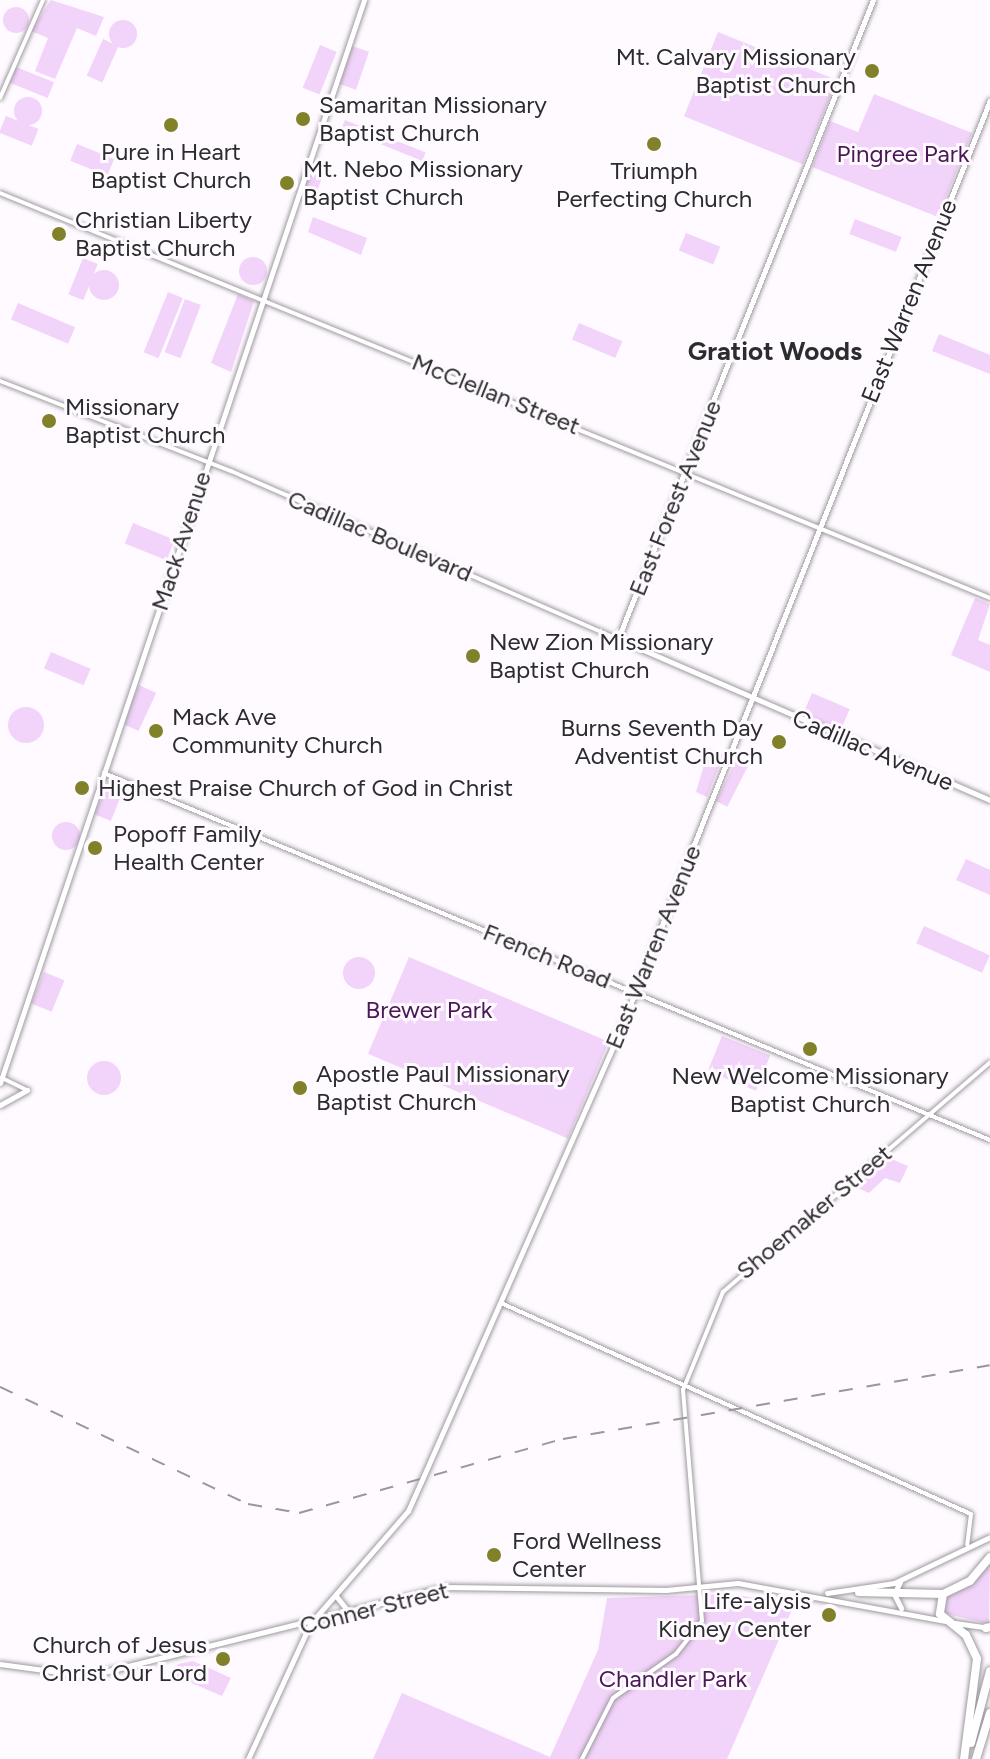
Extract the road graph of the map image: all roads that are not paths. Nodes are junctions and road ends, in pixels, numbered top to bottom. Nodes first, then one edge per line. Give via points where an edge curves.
1 (43, 0) edge
2 (364, 0) edge
3 (873, 0) edge
4 (0, 98) edge
5 (990, 100) edge
6 (0, 193) edge
7 (261, 297) junction
8 (0, 381) edge
9 (207, 462) junction
10 (685, 472) junction
11 (820, 528) junction
12 (990, 598) edge
13 (618, 639) junction
14 (757, 699) junction
15 (104, 773) junction
16 (990, 800) edge
17 (636, 993) junction
18 (990, 1062) edge
19 (1, 1081) edge
20 (27, 1090) joint
21 (0, 1105) edge
22 (928, 1115) junction
23 (990, 1140) edge
24 (501, 1303) junction
25 (684, 1386) junction
26 (990, 1537) edge
27 (967, 1545) junction
28 (990, 1557) edge
29 (911, 1575) junction
30 (700, 1586) junction
31 (859, 1592) junction
32 (337, 1593) junction
33 (820, 1594) junction
34 (894, 1594) junction
35 (943, 1594) junction
36 (904, 1610) junction
37 (353, 1611) junction
38 (948, 1621) junction
39 (310, 1624) junction
40 (989, 1628) edge
41 (0, 1664) edge
42 (990, 1671) edge
43 (990, 1713) edge
44 (990, 1723) edge
45 (981, 1747) junction
46 (248, 1759) edge
47 (582, 1759) edge
48 (965, 1759) edge
49 (976, 1759) edge

1 - 4 street
2 - 7 main road, Mack Avenue
3 - 10 main road, East Forest Avenue
5 - 11 main road, East Warren Avenue
6 - 7 street, McClellan Street
7 - 9 main road, Mack Avenue
7 - 10 street, McClellan Street
8 - 9 street, Cadillac Boulevard
9 - 13 street, Cadillac Boulevard
9 - 15 main road, Mack Avenue
10 - 11 street, McClellan Street
10 - 13 main road, East Forest Avenue
11 - 12 street, McClellan Street
11 - 14 main road, East Warren Avenue
13 - 14 main road, Cadillac Boulevard
14 - 16 main road, Cadillac Avenue
14 - 17 main road, East Warren Avenue
15 - 17 street, French Road
15 - 19 main road, Mack Avenue
17 - 22 street, French Road
17 - 24 main road, East Warren Avenue
18 - 22 street, Shoemaker Street
19 - 20 street
20 - 21 main road
22 - 23 street, French Road
22 - 25 street, Shoemaker Street via 725,1289
24 - 25 street
24 - 32 main road, East Warren Avenue via 408,1511
25 - 27 street via 971,1514
25 - 30 street, Shoemaker Street
26 - 27 main road
27 - 29 main road
28 - 35 highway via 970,1581
29 - 31 main road
29 - 34 main road
30 - 33 main road, Conner Street
30 - 37 main road, Conner Street via 445,1587
30 - 47 street, Shoemaker Street via 701,1624 676,1654 613,1698
31 - 33 main road
31 - 34 highway
32 - 37 main road via 338,1606
32 - 39 main road, East Warren Avenue
33 - 36 main road, Conner Street
34 - 35 highway
34 - 36 main road
35 - 38 highway via 939,1610
36 - 38 main road, Conner Street
37 - 39 main road, Conner Street
38 - 40 main road, Conner Street
38 - 48 highway via 969,1638 977,1659
39 - 41 main road, Conner Street via 88,1676
39 - 46 main road, East Warren Avenue
42 - 48 highway
43 - 45 highway
44 - 45 highway
45 - 49 highway

